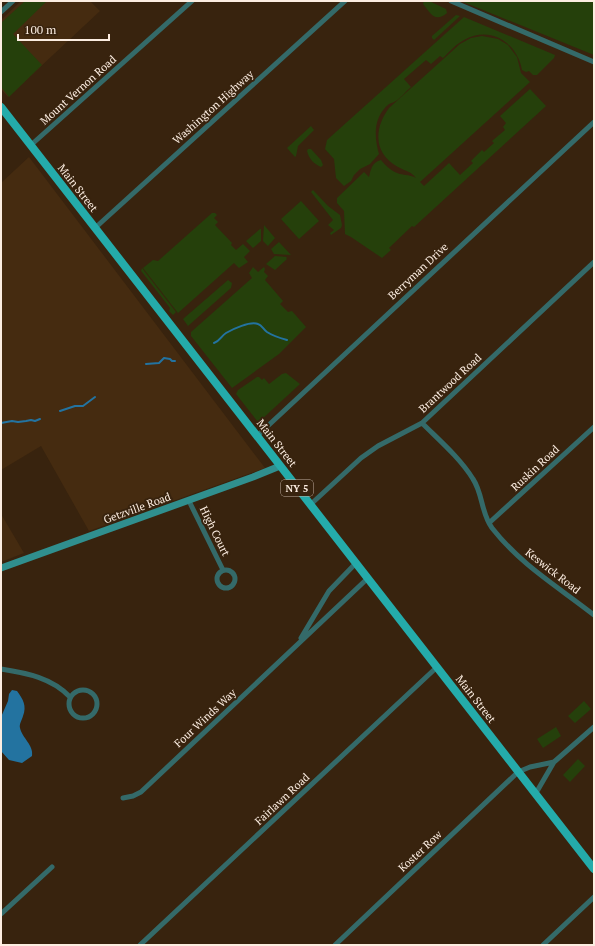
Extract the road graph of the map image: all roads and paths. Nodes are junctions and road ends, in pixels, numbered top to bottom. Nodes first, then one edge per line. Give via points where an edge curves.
1 (13, 1) edge
2 (192, 1) edge
3 (345, 1) edge
4 (451, 1) edge
5 (1, 12) edge
6 (594, 62) edge
7 (1, 107) edge
8 (594, 122) edge
9 (31, 145) junction
10 (95, 228) junction
11 (594, 262) edge
12 (422, 423) junction
13 (594, 427) edge
14 (257, 436) junction
15 (280, 466) junction
16 (189, 501) junction
17 (310, 504) junction
18 (489, 523) junction
19 (356, 563) junction
20 (1, 568) edge
21 (223, 570) dead end
22 (368, 578) junction
23 (594, 615) edge
24 (297, 645) junction
25 (437, 667) junction
26 (1, 669) edge
27 (70, 697) junction
28 (594, 727) edge
29 (554, 762) junction
30 (518, 772) junction
31 (536, 793) junction
32 (123, 798) dead end
33 (52, 867) dead end
34 (594, 869) edge
35 (594, 897) edge
36 (1, 914) edge
37 (140, 945) edge
38 (335, 945) edge
39 (543, 945) edge

1 - 5 street
2 - 9 street, Mount Vernon Road
3 - 10 street, Washington Highway
4 - 6 street
7 - 9 main road, Main Street / NY 5
8 - 14 street, Berryman Drive
9 - 10 main road, Main Street / NY 5
10 - 14 main road, Main Street / NY 5
11 - 12 street, Brantwood Road
12 - 17 street, Brantwood Road via 361,458
12 - 18 street, Keswick Road via 464,466 474,480
13 - 18 street, Ruskin Road
14 - 15 main road, Main Street / NY 5
15 - 16 street, Getzville Road
15 - 17 main road, Main Street / NY 5
16 - 20 street, Getzville Road
16 - 21 street, High Court
17 - 19 main road, Main Street / NY 5
18 - 23 street, Keswick Road via 522,561
19 - 22 main road, Main Street / NY 5
19 - 24 street, Four Winds Way via 329,591
22 - 24 street, Four Winds Way
22 - 25 main road, Main Street / NY 5
24 - 32 street, Four Winds Way via 141,792
25 - 30 main road, Main Street / NY 5
25 - 37 street, Fairlawn Road
26 - 27 street via 33,674 62,689
27 - 27 street via 70,711 77,718 87,718 95,713 98,704 91,692 82,690
28 - 29 street
29 - 30 street
29 - 31 street
30 - 31 main road, Main Street / NY 5
30 - 38 street, Koster Row
31 - 34 main road, Main Street / NY 5
33 - 36 street
35 - 39 street

